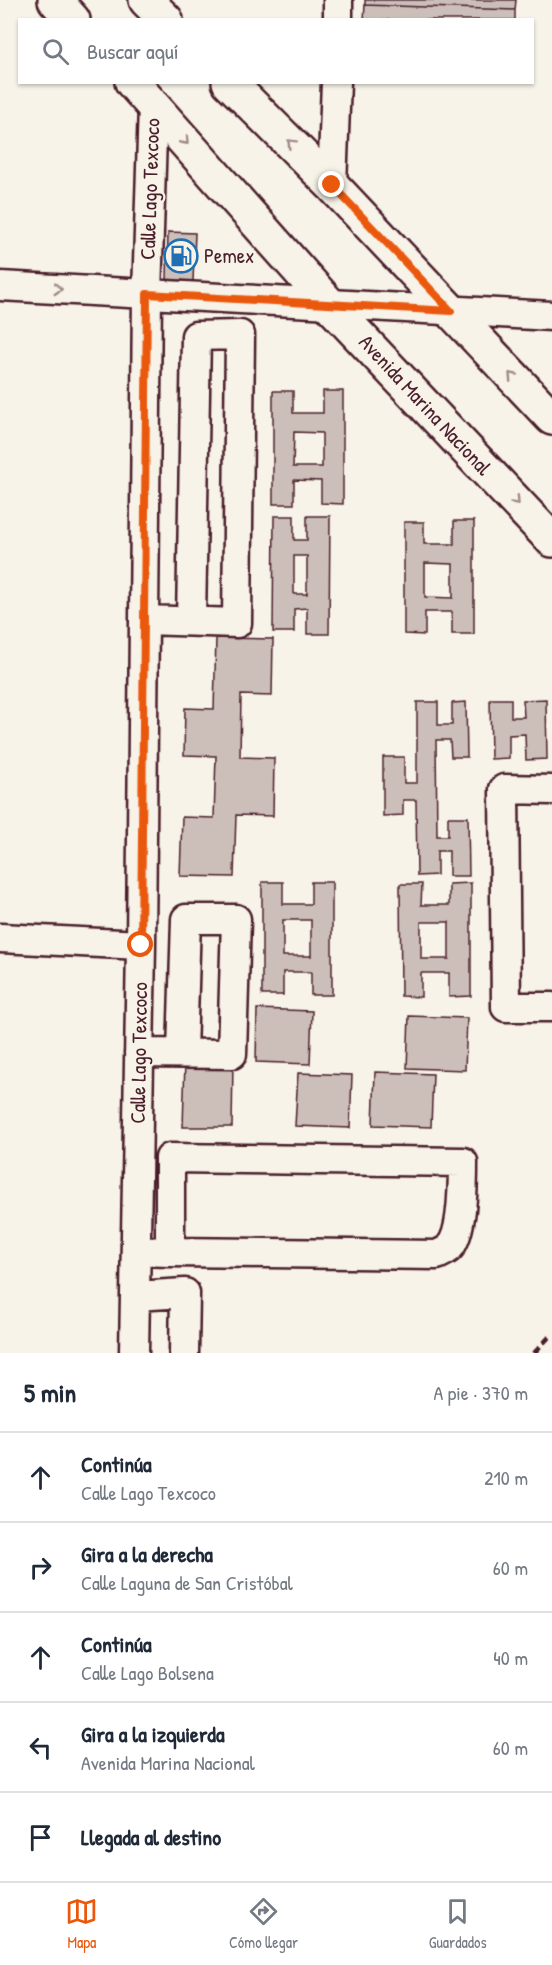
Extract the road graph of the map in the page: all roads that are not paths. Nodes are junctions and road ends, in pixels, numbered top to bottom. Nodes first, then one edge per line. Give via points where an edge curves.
1 (55, 0) edge
2 (338, 0) edge
3 (71, 18) edge
4 (338, 18) edge
5 (231, 84) edge
6 (336, 84) edge
7 (142, 94) edge
8 (332, 185) junction
9 (0, 286) edge
10 (147, 294) junction
11 (329, 304) junction
12 (451, 311) junction
13 (552, 316) edge
14 (552, 418) edge
15 (552, 540) edge
16 (144, 620) junction
17 (191, 621) junction
18 (552, 790) edge
19 (0, 938) edge
20 (141, 945) junction
21 (552, 1007) edge
22 (139, 1053) junction
23 (182, 1053) junction
24 (136, 1251) junction
25 (170, 1252) junction
26 (135, 1296) junction
27 (134, 1353) edge
28 (184, 1353) edge

1 - 3 main road
2 - 4 street
8 -> 5 main road
6 - 8 street
7 - 10 street, Calle Lago Texcoco
7 -> 11 main road, Avenida Marina Nacional
8 - 12 main road
9 -> 10 street
10 - 11 street
10 - 16 street, Calle Lago Texcoco
11 - 12 street
11 -> 15 main road, Avenida Marina Nacional
12 - 13 street
14 -> 12 main road
16 - 17 street
16 - 20 street, Calle Lago Texcoco
17 - 17 street via 237,623 240,335 196,336
18 - 21 street via 504,789 506,1007
19 - 20 street
20 - 22 street, Calle Lago Texcoco
22 - 23 street
22 - 24 street, Calle Lago Texcoco
23 - 23 street via 232,1054 236,919 186,918
24 - 25 street
24 - 26 street, Calle Lago Texcoco
25 - 25 street via 437,1255 448,1250 455,1240 463,1162 170,1158
26 - 27 street, Calle Lago Texcoco
26 - 28 street via 185,1293

